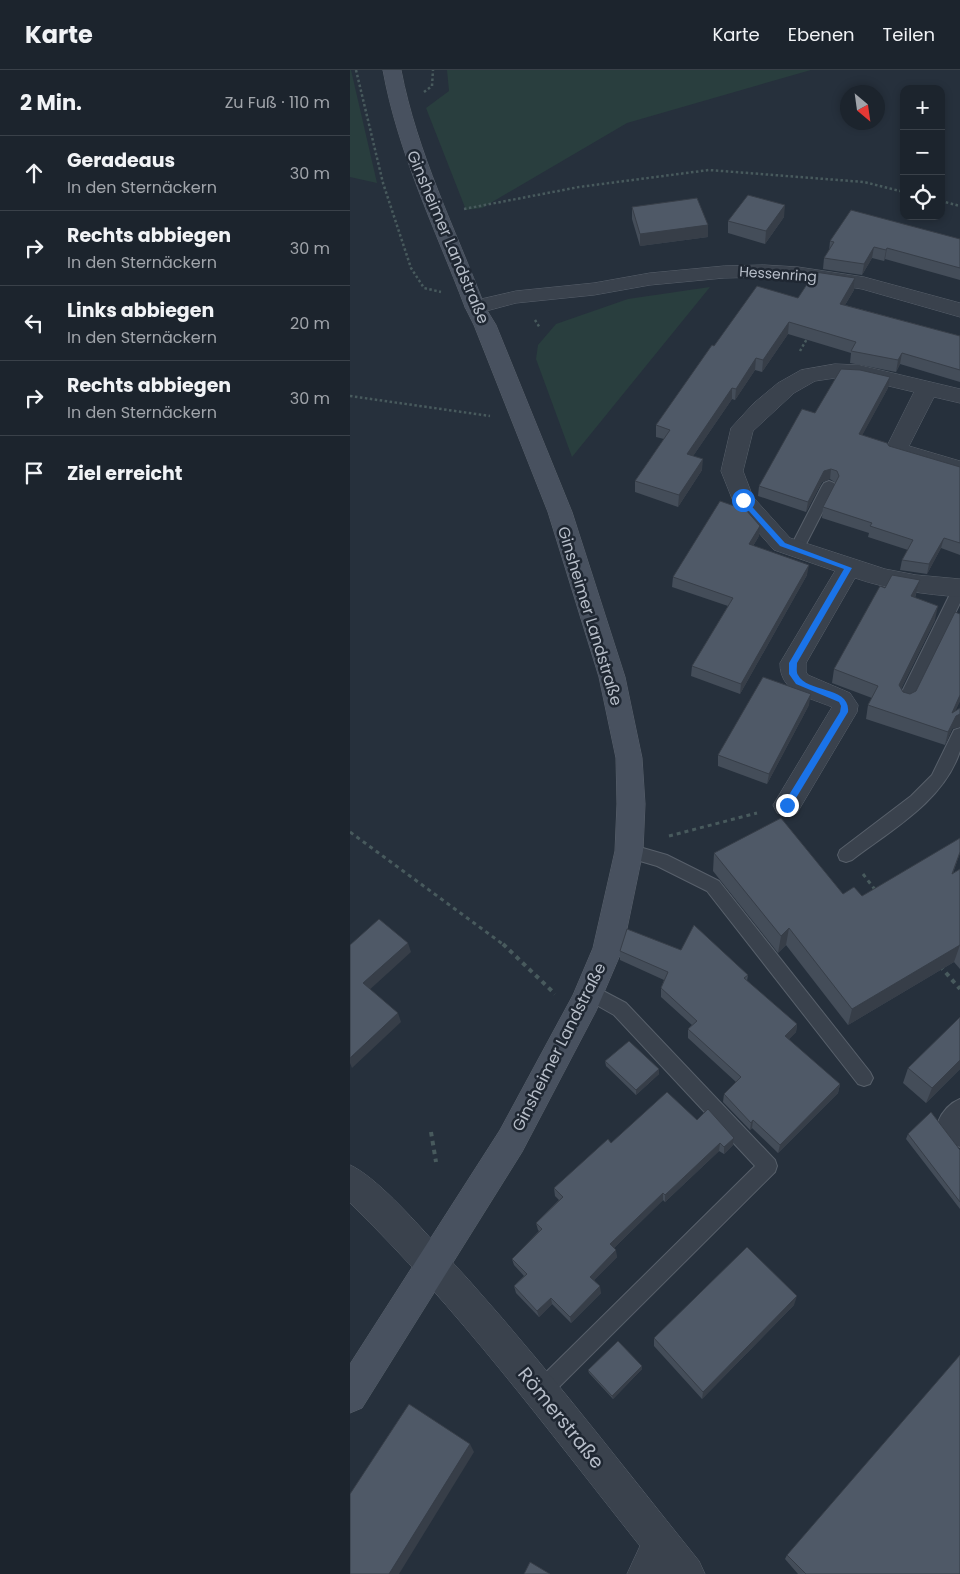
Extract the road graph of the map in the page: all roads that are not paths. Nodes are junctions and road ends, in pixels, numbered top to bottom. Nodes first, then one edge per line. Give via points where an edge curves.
1 (392, 70) edge
2 (477, 308) junction
3 (960, 310) edge
4 (927, 388) junction
5 (960, 396) edge
6 (960, 469) edge
7 (829, 486) dead end
8 (796, 550) junction
9 (849, 568) junction
10 (960, 588) edge
11 (906, 700) edge
12 (960, 734) edge
13 (787, 805) road end
14 (630, 851) junction
15 (846, 855) road end
16 (583, 1004) junction
17 (864, 1078) dead end
18 (960, 1108) edge
19 (960, 1138) edge
20 (350, 1181) edge
21 (432, 1264) junction
22 (540, 1392) junction
23 (350, 1396) edge
24 (653, 1559) edge
25 (686, 1574) edge

1 - 2 main road, Ginsheimer Landstraße via 408,142
2 - 3 street, Hessenring via 659,278 764,271 864,283
2 - 14 main road, Ginsheimer Landstraße via 560,512 612,677 629,758
4 - 5 street
4 - 6 street via 896,450
4 - 8 street via 859,372 808,375 786,388 742,428 732,471 743,500 782,544
7 - 8 lane
8 - 9 street
9 - 10 street via 916,584
9 - 13 street via 793,663 793,674 799,682 841,700 844,712
10 - 11 lane
12 - 15 lane via 938,779 917,801
14 - 16 main road, Ginsheimer Landstraße via 608,948
14 - 17 lane via 661,860 713,886
16 - 21 main road, Ginsheimer Landstraße via 511,1141
16 - 22 lane via 620,1009 768,1166
18 - 19 lane via 947,1122
20 - 21 street, Römerstraße
21 - 22 street, Römerstraße via 470,1305
21 - 23 main road, Ginsheimer Landstraße
22 - 24 street, Römerstraße
24 - 25 street, Römerstraße

